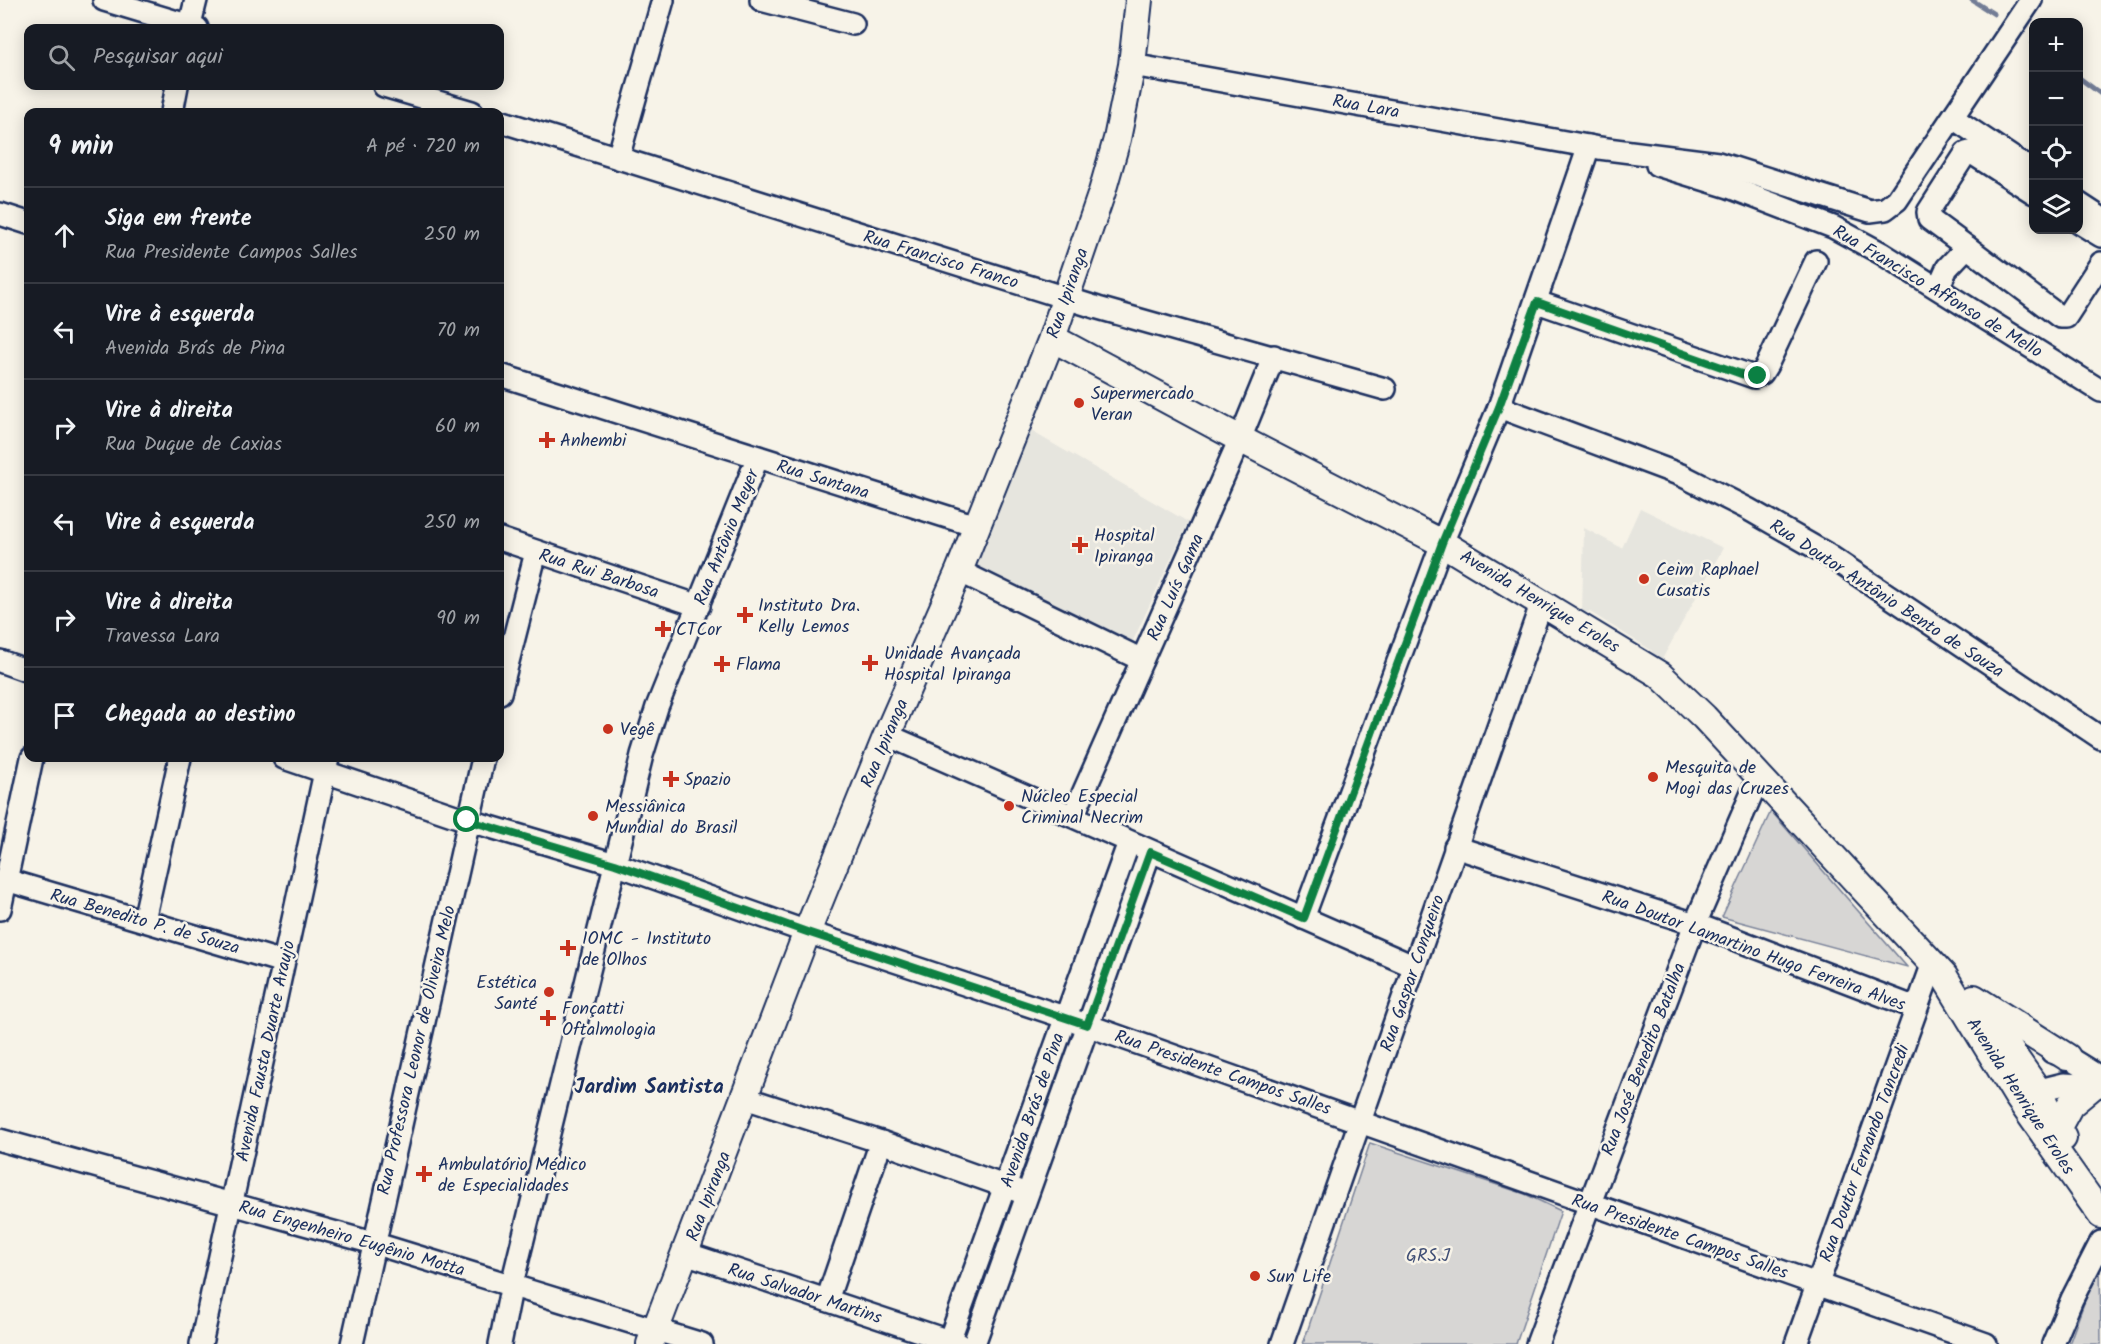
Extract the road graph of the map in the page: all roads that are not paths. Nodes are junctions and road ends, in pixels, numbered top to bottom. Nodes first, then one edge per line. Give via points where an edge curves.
1 (104, 0) edge
2 (196, 0) edge
3 (663, 0) edge
4 (761, 0) edge
5 (1139, 0) edge
6 (2031, 0) edge
7 (797, 5) edge
8 (179, 24) edge
9 (193, 24) edge
10 (853, 24) dead end
11 (1132, 65) junction
12 (176, 90) edge
13 (398, 90) edge
14 (173, 108) edge
15 (458, 108) edge
16 (1953, 118) junction
17 (504, 122) edge
18 (1594, 147) junction
19 (618, 159) junction
20 (2029, 169) edge
21 (2029, 190) edge
22 (2083, 206) edge
23 (0, 214) edge
24 (2101, 218) edge
25 (24, 222) edge
26 (2083, 225) edge
27 (2101, 236) edge
28 (1967, 247) junction
29 (1816, 261) dead end
30 (2101, 263) edge
31 (1938, 288) junction
32 (1066, 298) junction
33 (1537, 302) junction
34 (1052, 338) junction
35 (1274, 356) junction
36 (504, 376) edge
37 (1384, 389) dead end
38 (2101, 391) edge
39 (1499, 407) junction
40 (1240, 439) junction
41 (757, 459) junction
42 (976, 526) junction
43 (504, 540) edge
44 (1442, 543) junction
45 (536, 552) junction
46 (959, 571) junction
47 (1542, 602) junction
48 (699, 606) junction
49 (1142, 660) junction
50 (0, 661) edge
51 (24, 670) edge
52 (504, 677) edge
53 (887, 735) junction
54 (2101, 738) edge
55 (31, 762) edge
56 (179, 762) edge
57 (482, 762) edge
58 (327, 764) edge
59 (1759, 777) junction
60 (1073, 816) junction
61 (467, 820) junction
62 (1129, 842) junction
63 (1455, 847) junction
64 (1150, 852) junction
65 (615, 864) junction
66 (6, 880) junction
67 (0, 909) edge
68 (1304, 918) junction
69 (144, 920) junction
70 (1695, 924) junction
71 (807, 932) junction
72 (283, 962) junction
73 (1413, 966) junction
74 (1939, 970) junction
75 (1974, 998) junction
76 (1916, 1008) junction
77 (1064, 1017) junction
78 (1087, 1025) junction
79 (1996, 1046) junction
80 (2067, 1057) junction
81 (2099, 1083) edge
82 (2027, 1093) junction
83 (745, 1098) junction
84 (1362, 1121) junction
85 (2058, 1127) junction
86 (0, 1140) edge
87 (880, 1142) junction
88 (1005, 1187) junction
89 (1027, 1194) junction
90 (234, 1205) junction
91 (1588, 1205) junction
92 (2101, 1214) edge
93 (2101, 1242) edge
94 (373, 1243) junction
95 (685, 1253) junction
96 (512, 1284) junction
97 (1817, 1284) junction
98 (827, 1300) junction
99 (652, 1337) edge
100 (952, 1343) edge
101 (201, 1344) edge
102 (352, 1344) edge
103 (500, 1344) edge
104 (702, 1344) edge
105 (974, 1344) edge
106 (1282, 1344) edge
107 (1537, 1344) edge
108 (1796, 1344) edge
109 (1986, 1344) edge
110 (2053, 1344) edge

1 - 8 street
2 - 9 street
3 - 19 street
4 - 7 street
5 - 11 main road, Rua Ipiranga
6 - 16 street
7 - 10 street
11 - 18 street, Rua Lara
11 - 32 main road, Rua Ipiranga via 1117,140
12 - 14 street
13 - 15 street
16 - 18 street via 1896,200 1885,209 1870,211 1718,163
16 - 20 street
17 - 19 street, Rua Francisco Franco
18 - 31 street, Rua Francisco Affonso de Mello via 1729,187 1833,227
18 - 33 street
19 - 32 street, Rua Francisco Franco
21 - 28 street via 1966,153 1928,212 1929,219
22 - 24 street
23 - 25 street
26 - 27 street
28 - 30 street via 2060,317 2066,316
28 - 31 street via 1947,268
29 - 33 street via 1767,365 1754,377
31 - 38 street, Rua Francisco Affonso de Mello
32 - 34 main road, Rua Ipiranga
32 - 35 street, Rua Francisco Franco
33 - 39 street
34 - 40 main road, Avenida Henrique Eroles
34 - 42 main road, Rua Ipiranga
35 - 37 street, Rua Francisco Franco
35 - 40 street, Rua Luís Gama
36 - 41 street, Rua Santana
39 - 44 street
39 - 54 street, Rua Doutor Antônio Bento de Souza via 1681,475 1748,509 1825,553
40 - 44 main road, Avenida Henrique Eroles
40 - 49 street, Rua Luís Gama
41 - 42 street, Rua Santana
41 - 48 street, Rua Antônio Meyer
42 - 46 main road, Rua Ipiranga
43 - 45 street, Rua Rui Barbosa
44 - 47 main road, Avenida Henrique Eroles
44 - 68 street
45 - 48 street, Rua Rui Barbosa
45 - 52 street
46 - 49 street
46 - 53 main road, Rua Ipiranga
47 - 59 main road, Avenida Henrique Eroles via 1660,675
47 - 63 street, Rua Gaspar Conqueiro
48 - 65 street, Rua Antônio Meyer via 657,706
49 - 60 street, Rua Luís Gama
50 - 51 street
53 - 60 street
53 - 71 main road, Rua Ipiranga
55 - 66 street
56 - 69 street
57 - 61 street, Rua Professora Leonor de Oliveira Melo
58 - 61 street, Rua Presidente Campos Salles
58 - 72 street, Avenida Fausta Duarte Araujo
59 - 70 street, Rua José Benedito Batalha
59 - 74 main road, Avenida Henrique Eroles
60 - 62 street
61 - 65 street, Rua Presidente Campos Salles
61 - 94 street, Rua Professora Leonor de Oliveira Melo
62 - 64 street
62 - 77 street, Avenida Brás de Pina
63 - 70 street, Rua Doutor Lamartino Hugo Ferreira Alves
63 - 73 street, Rua Gaspar Conqueiro
64 - 68 street
64 - 78 street, Avenida Brás de Pina
65 - 71 street, Rua Presidente Campos Salles
65 - 96 street, Rua Antônio Meyer
66 - 67 street
66 - 69 street, Rua Benedito P. de Souza
68 - 73 street
69 - 72 street, Rua Benedito P. de Souza
70 - 76 street, Rua Doutor Lamartino Hugo Ferreira Alves
70 - 91 street, Rua José Benedito Batalha
71 - 77 street, Rua Presidente Campos Salles
71 - 83 main road, Rua Ipiranga
72 - 90 street, Avenida Fausta Duarte Araujo
73 - 84 street, Rua Gaspar Conqueiro
74 - 75 main road, Avenida Henrique Eroles
74 - 76 street, Rua Doutor Fernando Tancredi
74 - 79 main road, Avenida Henrique Eroles
75 - 79 main road, Avenida Henrique Eroles
75 - 80 main road
76 - 97 street, Rua Doutor Fernando Tancredi
77 - 78 street, Rua Presidente Campos Salles
77 - 88 street, Avenida Brás de Pina
78 - 84 street, Rua Presidente Campos Salles
78 - 89 street, Avenida Brás de Pina
79 - 80 street via 2035,1046
79 - 82 main road, Avenida Henrique Eroles
80 - 81 street
81 - 82 street via 2064,1084
81 - 85 main road via 2070,1105
82 - 85 main road, Avenida Henrique Eroles
82 - 92 main road, Avenida Henrique Eroles
83 - 87 street
83 - 95 main road, Rua Ipiranga
84 - 91 street, Rua Presidente Campos Salles
84 - 106 street, Rua Gaspar Conqueiro
85 - 92 main road, Avenida Henrique Eroles
86 - 90 street, Rua Engenheiro Eugênio Motta
87 - 88 street
87 - 98 street
88 - 89 street
88 - 100 street, Avenida Brás de Pina
89 - 105 street, Avenida Brás de Pina
90 - 94 street, Rua Engenheiro Eugênio Motta
90 - 101 street, Avenida Fausta Duarte Araujo
91 - 97 street, Rua Presidente Campos Salles
91 - 107 street, Rua José Benedito Batalha
93 - 110 street
94 - 96 street, Rua Engenheiro Eugênio Motta
94 - 102 street, Rua Professora Leonor de Oliveira Melo
95 - 98 street, Rua Salvador Martins
95 - 99 main road, Rua Ipiranga
96 - 99 street, Rua Engenheiro Eugênio Motta
96 - 103 street, Rua Antônio Meyer
97 - 108 street, Rua Doutor Fernando Tancredi
97 - 109 street, Rua Presidente Campos Salles
98 - 100 street, Rua Salvador Martins
99 - 104 street, Rua Engenheiro Eugênio Motta

